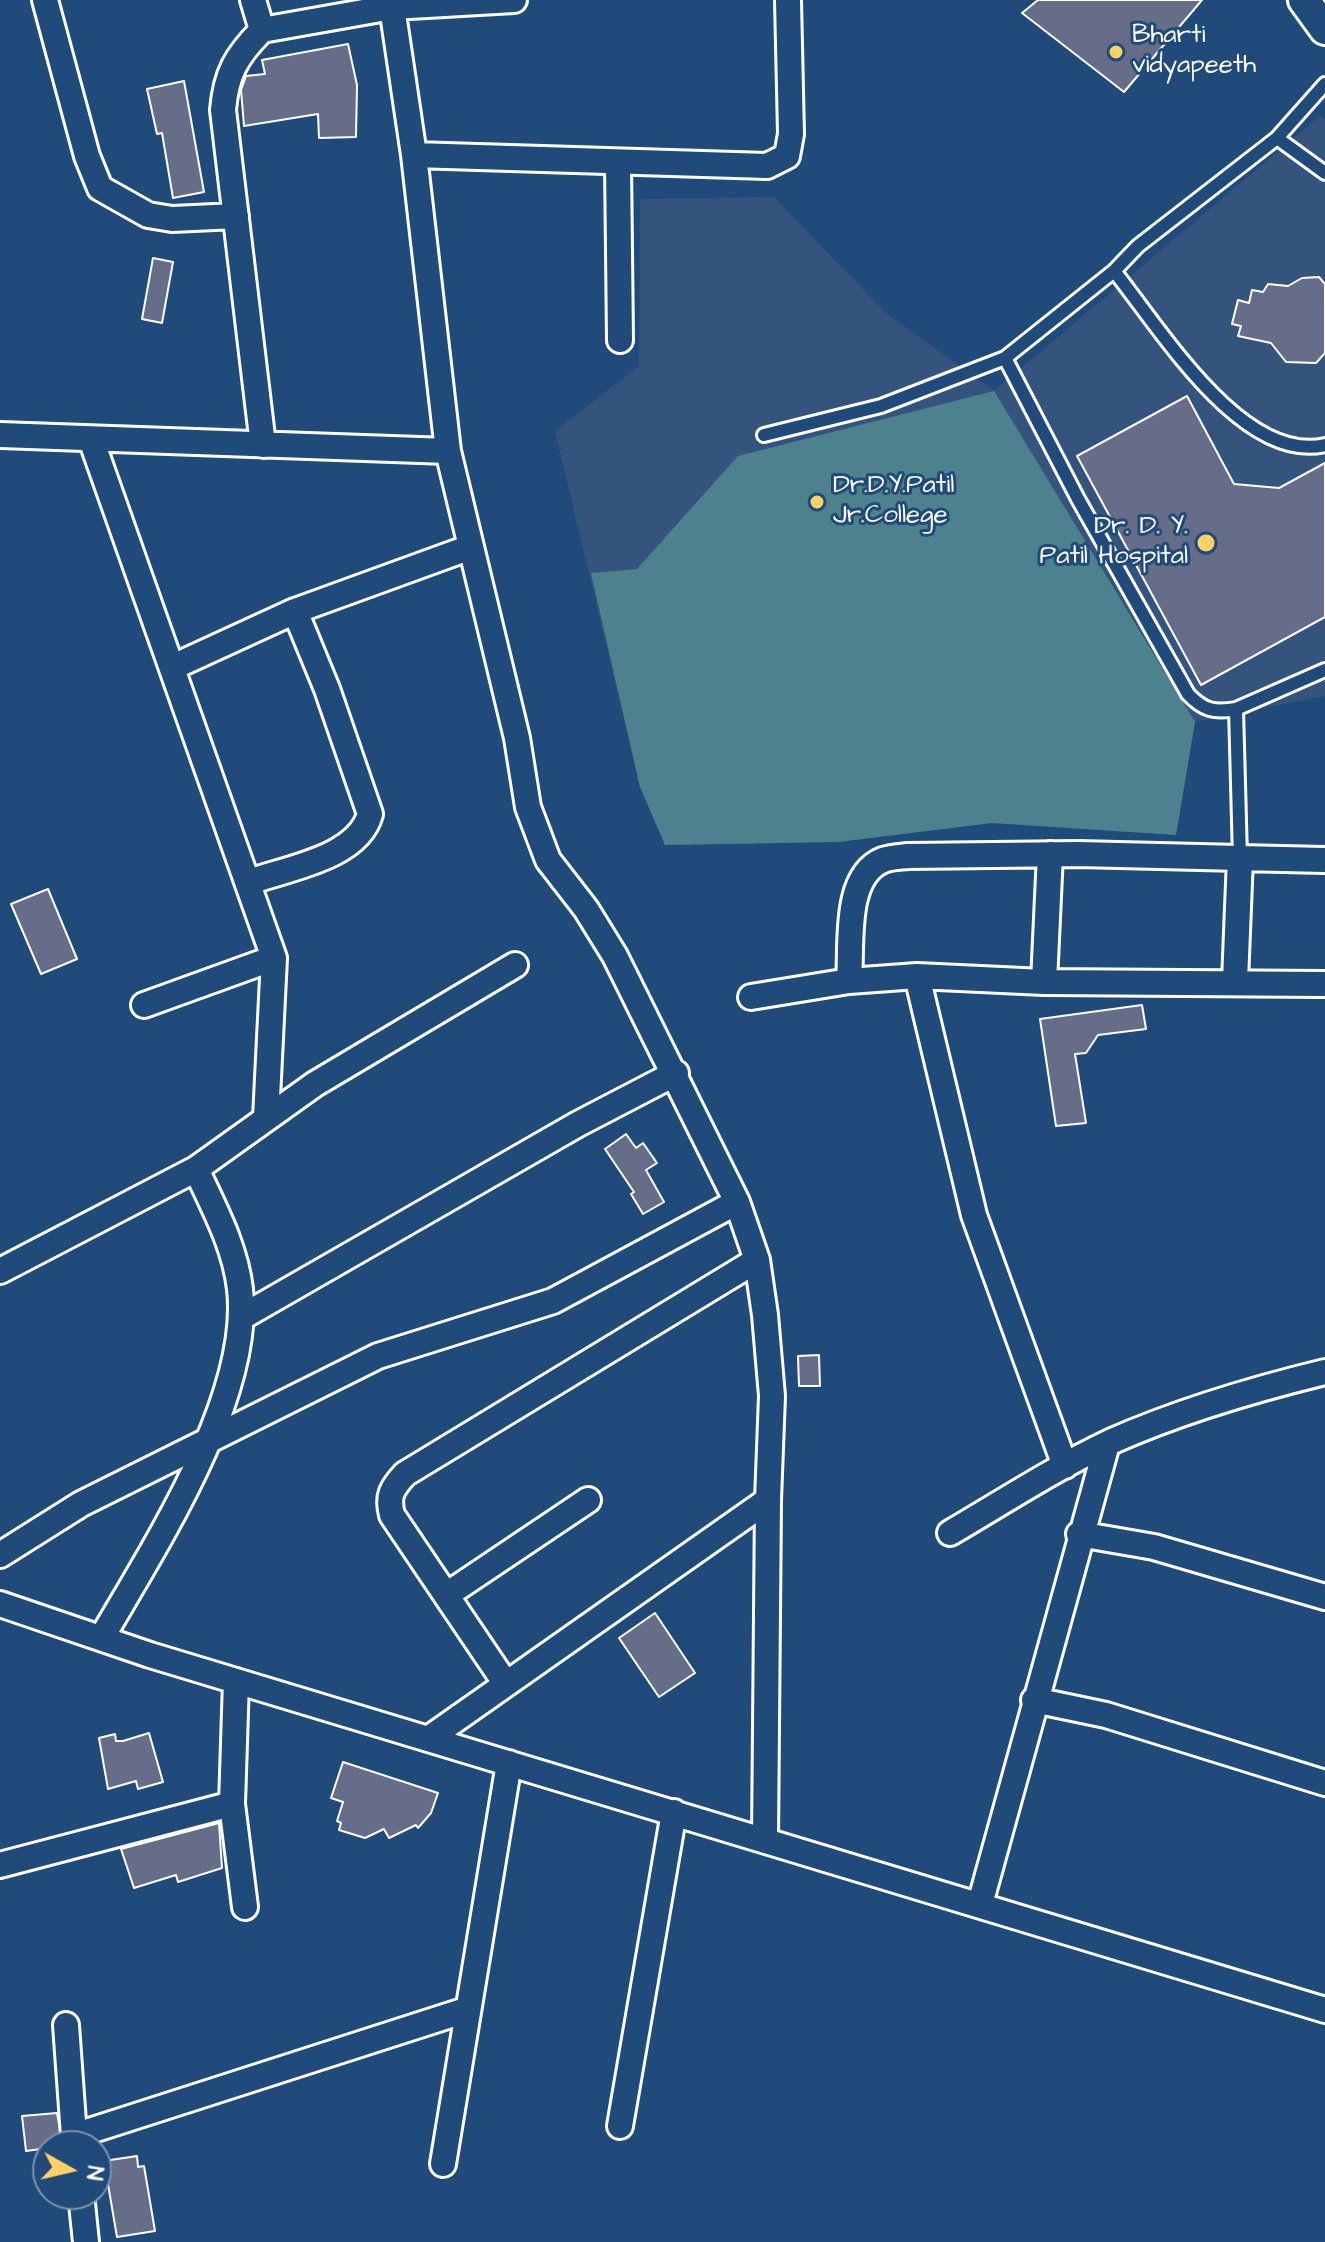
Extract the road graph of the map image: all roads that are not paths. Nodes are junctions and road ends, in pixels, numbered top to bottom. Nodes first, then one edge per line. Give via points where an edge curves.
1 (45, 0) edge
2 (253, 0) edge
3 (514, 0) edge
4 (788, 0) edge
5 (1304, 0) edge
6 (392, 4) edge
7 (1325, 29) edge
8 (262, 30) junction
9 (1325, 84) edge
10 (1277, 138) junction
11 (414, 155) junction
12 (618, 163) junction
13 (1325, 173) edge
14 (236, 216) junction
15 (1114, 271) junction
16 (620, 340) dead end
17 (1005, 358) junction
18 (0, 435) edge
19 (764, 435) dead end
20 (91, 439) junction
21 (263, 445) junction
22 (1325, 445) edge
23 (448, 451) junction
24 (471, 547) junction
25 (295, 611) junction
26 (173, 667) junction
27 (1325, 670) edge
28 (1236, 709) junction
29 (1050, 854) junction
30 (1240, 858) junction
31 (1325, 860) edge
32 (249, 882) junction
33 (274, 958) junction
34 (515, 965) dead end
35 (917, 976) junction
36 (849, 981) junction
37 (1235, 981) junction
38 (1044, 982) junction
39 (1325, 984) edge
40 (751, 997) dead end
41 (144, 1005) dead end
42 (676, 1073) junction
43 (266, 1118) junction
44 (196, 1169) junction
45 (737, 1202) junction
46 (757, 1260) junction
47 (0, 1271) edge
48 (242, 1317) junction
49 (1325, 1372) edge
50 (206, 1444) junction
51 (1107, 1444) junction
52 (1065, 1466) junction
53 (588, 1500) dead end
54 (768, 1500) junction
55 (950, 1533) dead end
56 (1079, 1534) junction
57 (0, 1555) edge
58 (448, 1594) junction
59 (1325, 1597) edge
60 (0, 1604) edge
61 (102, 1637) junction
62 (236, 1681) junction
63 (506, 1684) junction
64 (1034, 1700) junction
65 (428, 1739) junction
66 (509, 1763) junction
67 (1325, 1783) edge
68 (232, 1804) junction
69 (674, 1812) junction
70 (765, 1840) junction
71 (0, 1865) edge
72 (980, 1904) junction
73 (245, 1907) dead end
74 (466, 2010) junction
75 (1325, 2010) edge
76 (66, 2025) dead end
77 (620, 2126) dead end
78 (74, 2130) edge
79 (108, 2130) edge
80 (443, 2164) dead end
81 (83, 2210) edge
82 (86, 2242) edge

1 - 14 street via 100,188 148,215
2 - 8 street
3 - 6 street
4 - 12 street via 787,156 767,166
5 - 7 street
6 - 8 street
6 - 11 street
8 - 14 street via 236,55 226,82 223,110
9 - 10 lane
10 - 13 lane
10 - 15 lane via 1138,246
11 - 12 street
11 - 23 street
12 - 16 street
14 - 21 street
15 - 17 lane
15 - 22 lane via 1234,415 1284,444 1305,450
17 - 19 lane via 881,406
17 - 28 lane via 1188,694 1208,710
18 - 20 street
20 - 21 street
20 - 26 street
21 - 23 street
23 - 24 street
24 - 25 street
24 - 42 street via 517,738 528,807 548,860 615,956
25 - 26 street
25 - 32 street via 370,814 366,831 344,848
26 - 32 street
27 - 28 lane
28 - 30 lane
29 - 30 street
29 - 36 street via 908,856 870,868 858,885
29 - 38 street
30 - 31 street
30 - 37 street
32 - 33 street
33 - 41 street
33 - 43 street
34 - 43 street
35 - 36 street
35 - 38 street
35 - 52 street via 974,1215
36 - 40 street
37 - 38 street
37 - 39 street
42 - 45 street
42 - 48 street
43 - 44 street
44 - 47 street
44 - 48 street via 228,1236
45 - 46 street
45 - 50 street via 553,1301 378,1356
46 - 54 street via 772,1396
46 - 58 street via 393,1486 388,1500 392,1515
48 - 50 street via 219,1413
49 - 51 street via 1233,1394
50 - 57 street via 81,1504
50 - 61 street
51 - 52 street
51 - 56 street
52 - 55 street
53 - 58 street
54 - 63 street
54 - 70 street
56 - 59 street via 1154,1547
56 - 64 street
58 - 63 street
60 - 61 street
61 - 62 street
62 - 65 street
62 - 68 street
63 - 65 street
64 - 67 street via 1106,1715
64 - 72 street
65 - 66 street
66 - 69 street
66 - 74 street
68 - 71 street
68 - 73 street
69 - 70 street
69 - 77 street
70 - 72 street
72 - 75 street
74 - 79 street
74 - 80 street
76 - 78 street
81 - 82 street

